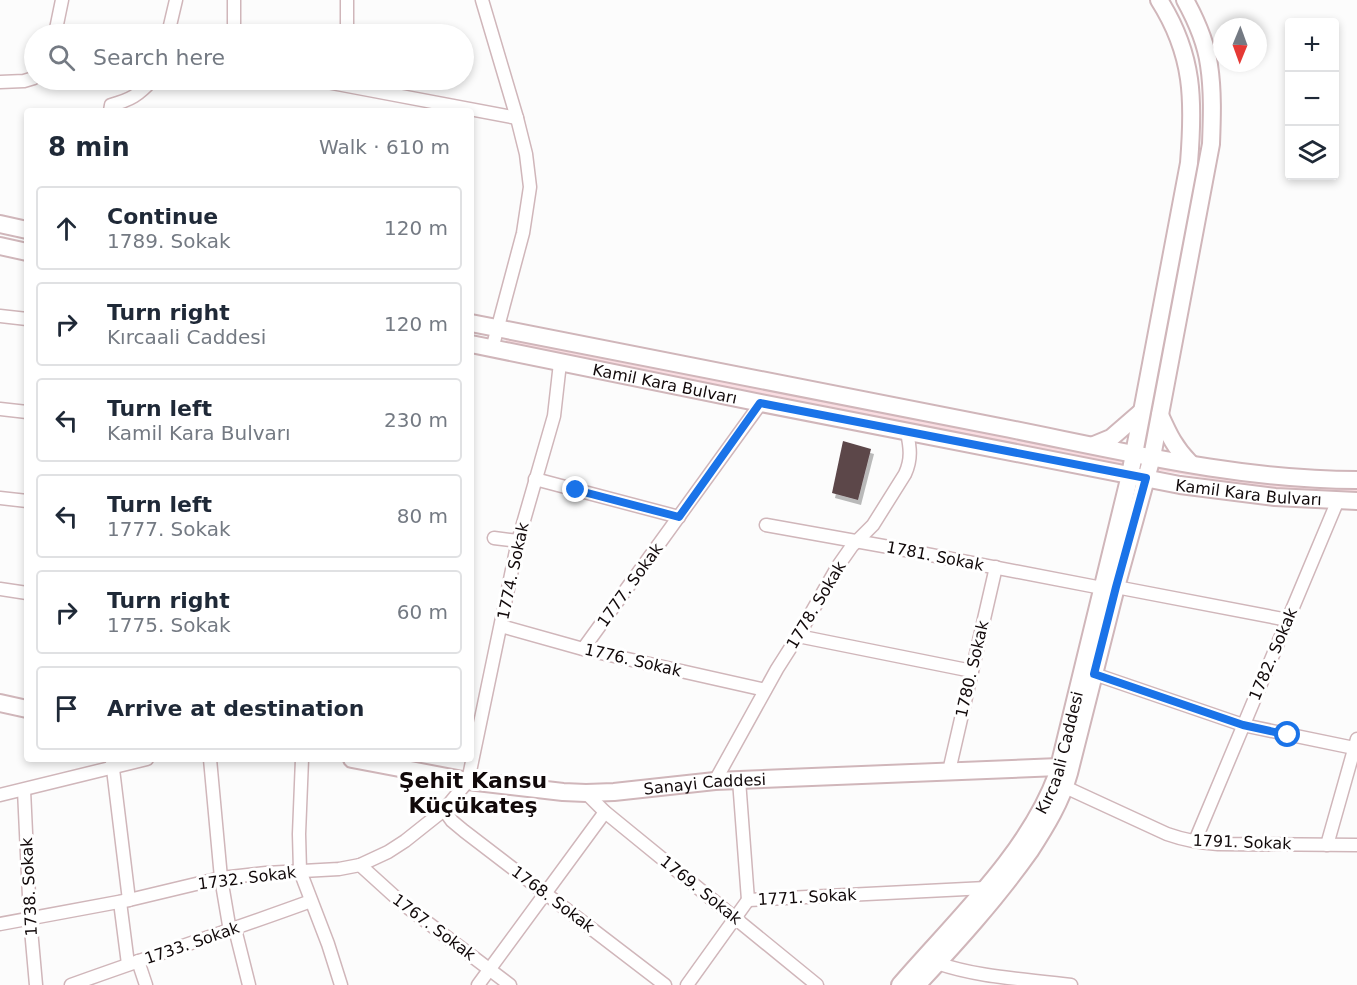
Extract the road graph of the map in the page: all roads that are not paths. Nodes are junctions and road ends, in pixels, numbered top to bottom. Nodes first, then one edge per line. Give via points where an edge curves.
1 (62, 0) edge
2 (176, 0) edge
3 (234, 0) edge
4 (347, 0) edge
5 (482, 0) edge
6 (1159, 0) edge
7 (1185, 0) edge
8 (57, 24) edge
9 (170, 24) edge
10 (234, 24) edge
11 (347, 24) edge
12 (0, 81) edge
13 (24, 81) edge
14 (143, 90) edge
15 (386, 90) edge
16 (110, 108) edge
17 (470, 108) edge
18 (474, 109) edge
19 (517, 118) junction
20 (0, 224) edge
21 (24, 229) edge
22 (0, 246) edge
23 (24, 251) edge
24 (0, 316) edge
25 (24, 319) edge
26 (474, 325) edge
27 (498, 329) junction
28 (474, 345) edge
29 (492, 349) junction
30 (560, 363) junction
31 (760, 403) junction
32 (0, 409) edge
33 (24, 412) edge
34 (1141, 412) junction
35 (1160, 415) junction
36 (908, 432) junction
37 (1094, 445) junction
38 (1134, 454) junction
39 (1152, 457) junction
40 (1190, 463) junction
41 (1138, 477) junction
42 (536, 479) junction
43 (1357, 480) edge
44 (0, 498) edge
45 (1338, 500) junction
46 (24, 501) edge
47 (1357, 501) edge
48 (679, 517) junction
49 (766, 525) dead end
50 (494, 538) dead end
51 (858, 541) junction
52 (518, 542) junction
53 (996, 567) junction
54 (1109, 588) junction
55 (0, 590) edge
56 (24, 593) edge
57 (1288, 620) junction
58 (501, 626) junction
59 (798, 636) junction
60 (584, 649) junction
61 (972, 671) junction
62 (1094, 674) junction
63 (765, 690) junction
64 (0, 703) edge
65 (24, 708) edge
66 (1243, 725) junction
67 (1356, 744) edge
68 (474, 753) edge
69 (210, 762) edge
70 (302, 762) edge
71 (368, 762) edge
72 (472, 762) edge
73 (113, 763) edge
74 (1059, 767) junction
75 (949, 771) junction
76 (739, 780) junction
77 (468, 781) junction
78 (715, 781) junction
79 (1065, 787) junction
80 (24, 789) junction
81 (586, 793) junction
82 (0, 795) edge
83 (444, 810) junction
84 (605, 812) junction
85 (1195, 842) junction
86 (1328, 845) junction
87 (1357, 845) edge
88 (360, 865) junction
89 (300, 871) junction
90 (221, 878) junction
91 (986, 888) junction
92 (546, 893) junction
93 (748, 900) junction
94 (125, 901) junction
95 (311, 901) junction
96 (30, 918) junction
97 (734, 918) junction
98 (0, 924) edge
99 (232, 930) junction
100 (133, 963) junction
101 (937, 963) junction
102 (490, 969) junction
103 (36, 985) edge
104 (71, 985) edge
105 (146, 985) edge
106 (249, 985) edge
107 (341, 985) edge
108 (478, 985) edge
109 (510, 985) edge
110 (665, 985) edge
111 (687, 985) edge
112 (818, 985) edge
113 (900, 985) edge
114 (917, 985) edge
115 (1071, 985) edge

1 - 8 street
2 - 9 street
3 - 10 street
4 - 11 street
5 - 19 street
6 - 34 main road via 1184,51 1192,126 1189,163
7 - 35 main road via 1201,34 1209,64 1213,113 1211,144
12 - 13 street
14 - 16 street
15 - 17 street
18 - 19 street
19 - 27 street via 530,187 523,233
20 - 21 main road
22 - 23 main road
24 - 25 street
26 - 27 main road, Kamil Kara Bulvarı
27 - 29 street
27 - 37 main road, Kamil Kara Bulvarı
28 - 29 main road, Kamil Kara Bulvarı
29 - 30 main road, Kamil Kara Bulvarı
30 - 31 main road, Kamil Kara Bulvarı
30 - 42 street, 1774. Sokak via 554,416
31 - 36 main road, Kamil Kara Bulvarı
31 - 48 street, 1777. Sokak
32 - 33 street
34 - 37 main road via 1111,438
34 - 38 main road
35 - 39 main road
35 - 40 main road via 1178,451
36 - 41 main road, Kamil Kara Bulvarı
36 - 51 street, 1778. Sokak via 908,467 873,525
37 - 38 main road, Kamil Kara Bulvarı
38 - 39 main road, Kamil Kara Bulvarı
38 - 41 main road
39 - 40 main road, Kamil Kara Bulvarı
39 - 41 main road
40 - 43 main road, Kamil Kara Bulvarı via 1268,475
41 - 45 main road, Kamil Kara Bulvarı via 1275,497
41 - 54 main road, Kırcaali Caddesi
42 - 48 street
42 - 52 street, 1774. Sokak
44 - 46 street
45 - 47 main road, Kamil Kara Bulvarı
45 - 57 street, 1782. Sokak
48 - 60 street, 1777. Sokak
49 - 51 street, 1781. Sokak
50 - 52 street
51 - 53 street, 1781. Sokak
51 - 59 street, 1778. Sokak via 838,566
52 - 58 street, 1774. Sokak
53 - 54 street, 1781. Sokak
53 - 61 street, 1780. Sokak
54 - 57 street, 1781. Sokak
54 - 62 main road, Kırcaali Caddesi
54 - 74 main road, Kırcaali Caddesi
55 - 56 street
57 - 66 street, 1782. Sokak
58 - 60 street, 1776. Sokak
58 - 68 street, 1774. Sokak
59 - 61 street
59 - 63 street, 1778. Sokak
60 - 63 street, 1776. Sokak
61 - 75 street, 1780. Sokak
62 - 66 street
62 - 79 main road, Kırcaali Caddesi
63 - 78 street, 1778. Sokak
64 - 65 main road
66 - 67 street
66 - 85 street, 1782. Sokak
67 - 86 street
69 - 90 street
70 - 89 street
71 - 77 main road, Sanayi Caddesi
72 - 77 street, 1774. Sokak
73 - 80 street
73 - 94 street
74 - 75 main road, Sanayi Caddesi
74 - 91 main road, Kırcaali Caddesi via 1034,822
75 - 76 main road, Sanayi Caddesi
76 - 78 main road, Sanayi Caddesi
76 - 93 street, 1771. Sokak
77 - 81 main road, Sanayi Caddesi
77 - 83 street, 1732. Sokak
78 - 81 main road, Sanayi Caddesi
79 - 85 street, 1791. Sokak via 1167,834
79 - 101 main road, Kırcaali Caddesi via 1050,820 1011,877
80 - 82 street
80 - 96 street, 1738. Sokak
81 - 84 street, 1769. Sokak
83 - 88 street, 1732. Sokak via 405,841
83 - 92 street, 1768. Sokak via 458,826
84 - 92 street
84 - 97 street, 1769. Sokak
85 - 86 street, 1791. Sokak
86 - 87 street, 1791. Sokak
88 - 89 street, 1732. Sokak
88 - 102 street, 1767. Sokak via 403,904
89 - 90 street, 1732. Sokak
89 - 95 street
90 - 94 street, 1732. Sokak
90 - 99 street
91 - 93 street, 1771. Sokak
91 - 113 main road, Kırcaali Caddesi
92 - 102 street
92 - 110 street, 1768. Sokak
93 - 97 street
94 - 96 street, 1732. Sokak
94 - 100 street
95 - 99 street, 1733. Sokak
95 - 107 street
96 - 98 street, 1732. Sokak
96 - 103 street, 1738. Sokak
97 - 111 street
97 - 112 street, 1769. Sokak
99 - 100 street, 1733. Sokak
99 - 106 street
100 - 104 street, 1733. Sokak
100 - 105 street
101 - 114 main road, Kırcaali Caddesi
101 - 115 street via 969,972
102 - 108 street
102 - 109 street, 1767. Sokak

